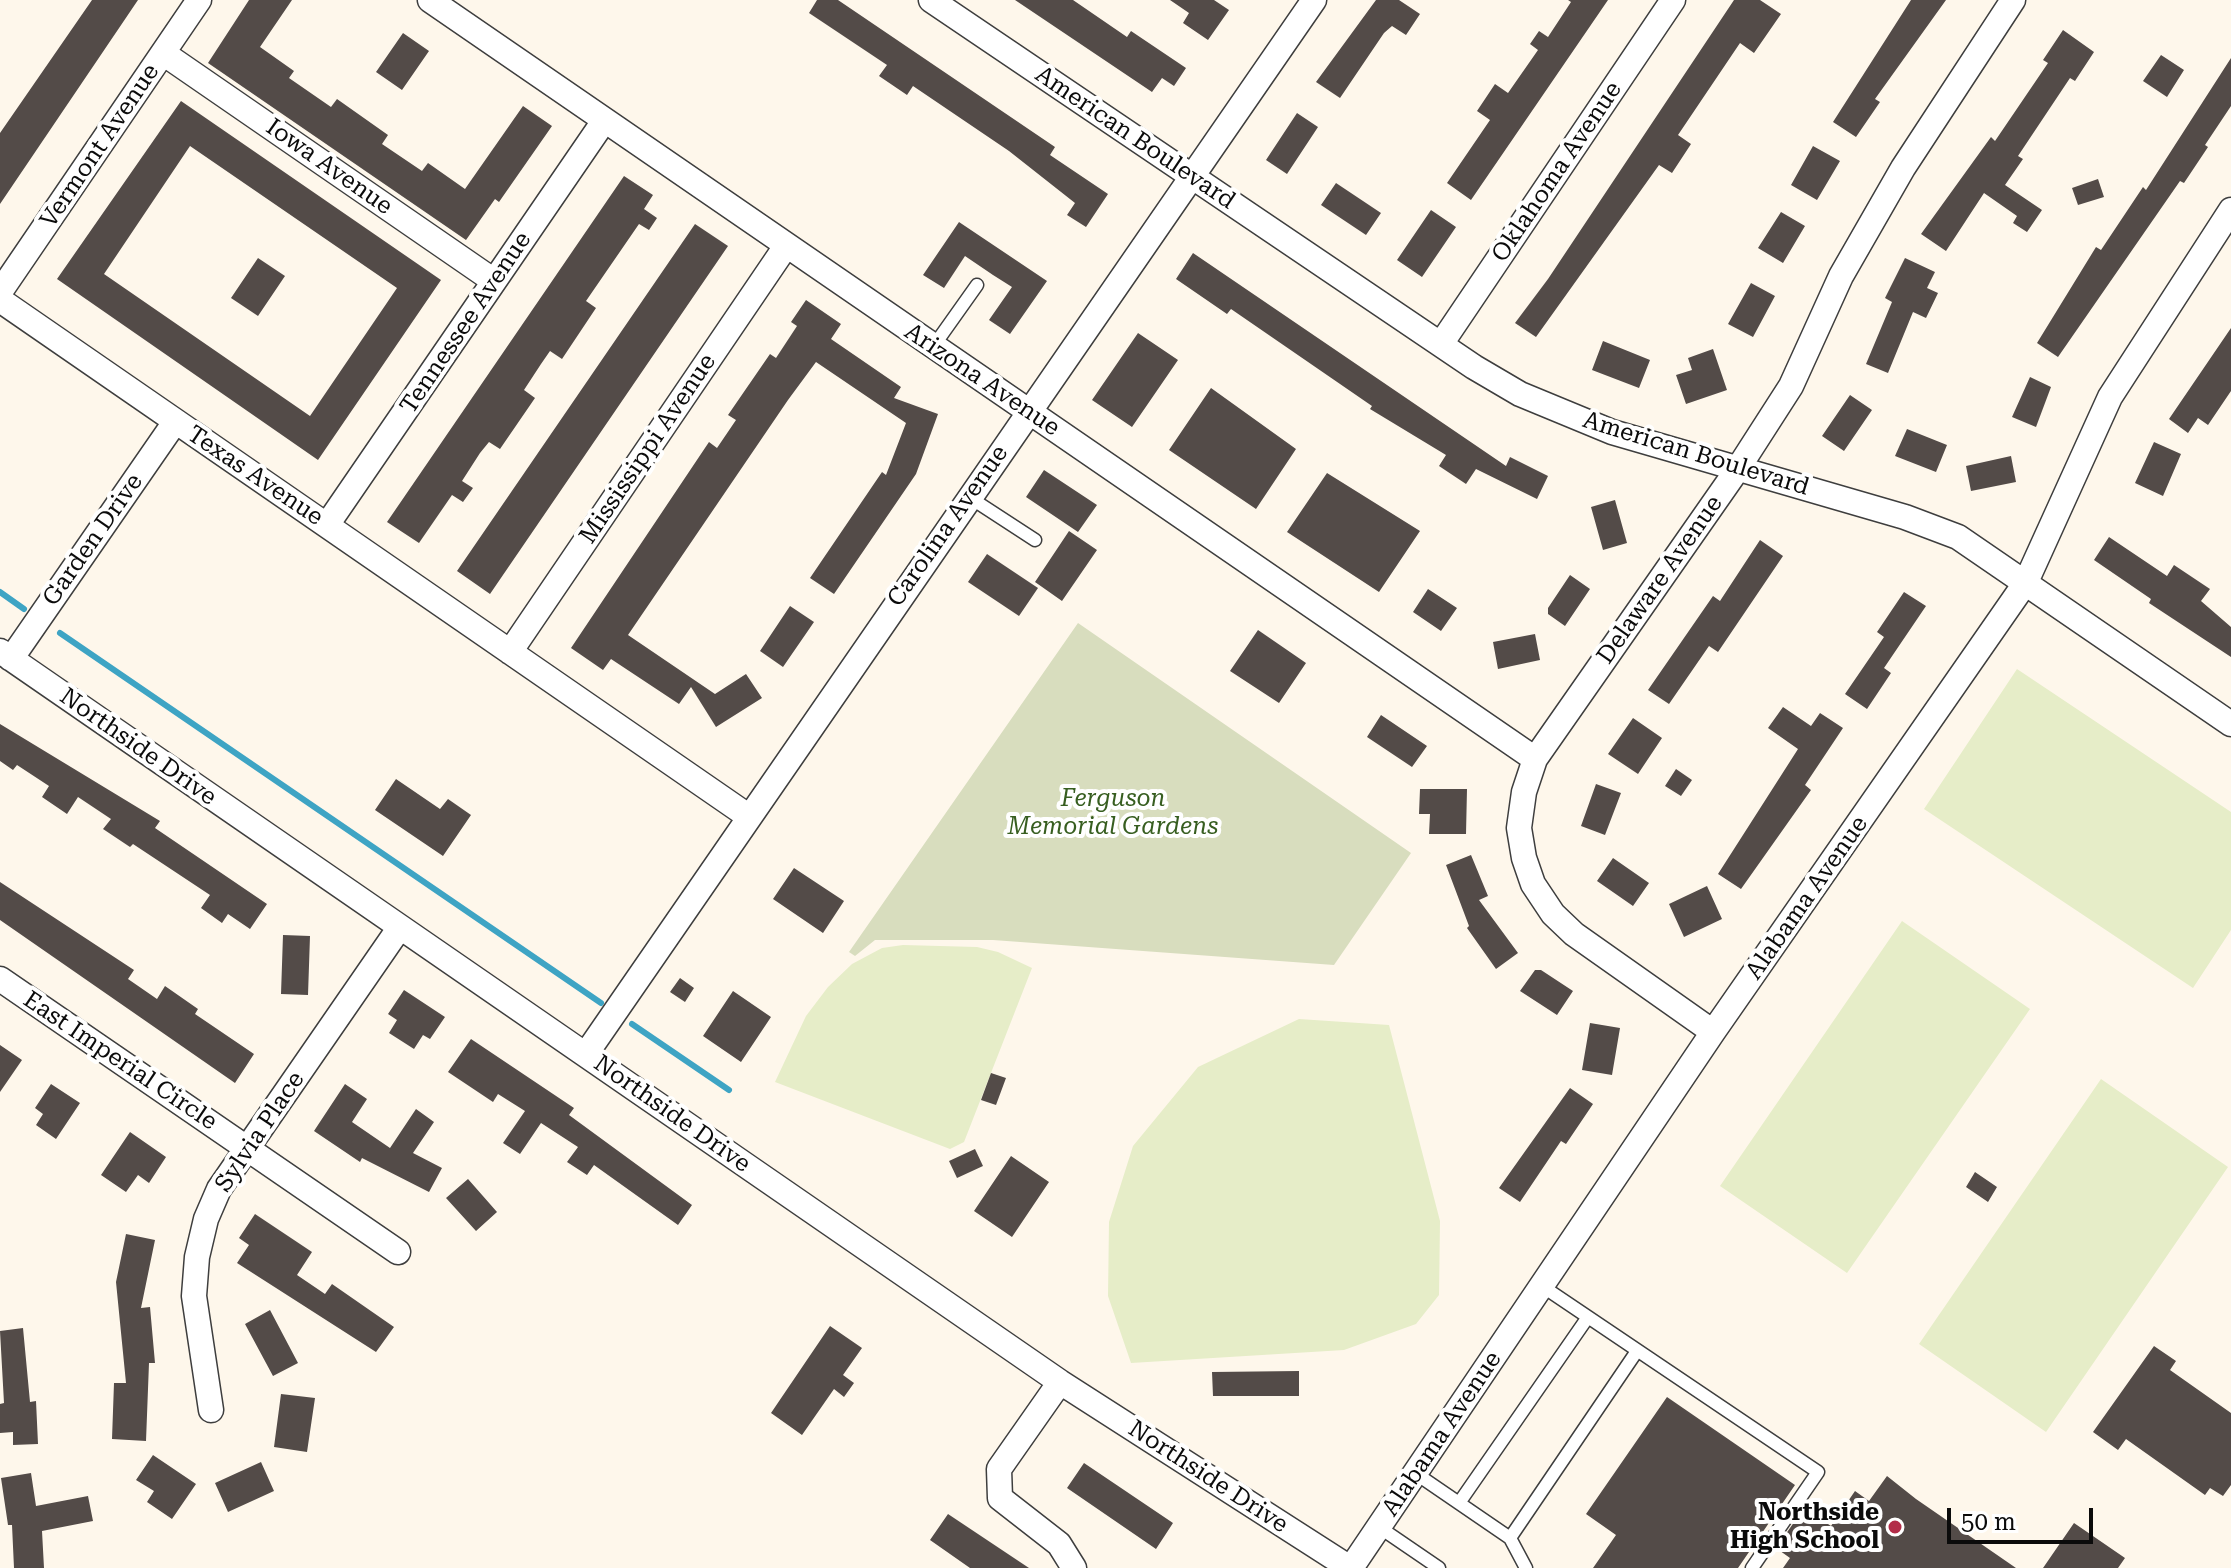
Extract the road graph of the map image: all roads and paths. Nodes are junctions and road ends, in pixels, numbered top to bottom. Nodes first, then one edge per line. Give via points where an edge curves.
1 (199, 0) edge
2 (430, 0) edge
3 (931, 0) edge
4 (1314, 0) edge
5 (1673, 0) edge
6 (2013, 0) edge
7 (163, 53) junction
8 (604, 121) junction
9 (1193, 178) junction
10 (2231, 210) edge
11 (786, 246) junction
12 (494, 281) junction
13 (977, 285) dead end
14 (0, 292) edge
15 (0, 300) edge
16 (1441, 344) junction
17 (933, 347) junction
18 (1027, 411) junction
19 (175, 422) junction
20 (1737, 470) junction
21 (969, 497) junction
22 (327, 525) junction
23 (1035, 540) dead end
24 (2026, 582) junction
25 (510, 652) junction
26 (6, 655) edge
27 (2231, 724) edge
28 (1535, 759) junction
29 (748, 816) junction
30 (400, 927) junction
31 (0, 979) edge
32 (1713, 1032) junction
33 (586, 1054) junction
34 (247, 1148) junction
35 (398, 1252) dead end
36 (1542, 1286) junction
37 (1588, 1317) junction
38 (1637, 1351) junction
39 (1060, 1382) junction
40 (211, 1410) dead end
41 (1415, 1473) junction
42 (1459, 1503) junction
43 (1379, 1527) junction
44 (1510, 1538) junction
45 (1074, 1568) edge
46 (1351, 1568) edge
47 (1439, 1568) edge
48 (1526, 1568) edge
49 (1752, 1568) edge

1 - 7 street, Vermont Avenue
2 - 8 street, Arizona Avenue
3 - 9 street, American Boulevard
4 - 9 street, Carolina Avenue
5 - 16 street, Oklahoma Avenue
6 - 20 street, Delaware Avenue via 1903,168 1841,276 1791,386
7 - 12 street, Iowa Avenue
7 - 14 street, Vermont Avenue
8 - 11 street, Arizona Avenue
8 - 12 street, Tennessee Avenue
9 - 16 street, American Boulevard
9 - 18 street, Carolina Avenue
10 - 24 street, Alabama Avenue via 2110,397
11 - 17 street, Arizona Avenue
11 - 25 street, Mississippi Avenue
12 - 22 street, Tennessee Avenue
13 - 17 lane
15 - 19 street, Texas Avenue
16 - 20 street, American Boulevard via 1520,394 1612,432
17 - 18 street, Arizona Avenue
18 - 21 street, Carolina Avenue
18 - 28 street, Arizona Avenue
19 - 22 street, Texas Avenue
19 - 26 street, Garden Drive
20 - 24 street, American Boulevard via 1958,537
20 - 28 street, Delaware Avenue
21 - 23 lane
21 - 29 street, Carolina Avenue
22 - 25 street, Texas Avenue
24 - 27 street, American Boulevard
24 - 32 street, Alabama Avenue
25 - 29 street, Texas Avenue
26 - 30 street, Northside Drive
28 - 32 street, Delaware Avenue via 1519,828 1524,858 1553,914
29 - 33 street, Carolina Avenue
30 - 33 street, Northside Drive
30 - 34 street, Sylvia Place
31 - 34 street, East Imperial Circle
32 - 36 street, Alabama Avenue
33 - 39 street, Northside Drive
34 - 35 street, East Imperial Circle
34 - 40 street, Sylvia Place via 219,1189 197,1257 194,1296
36 - 37 lane
36 - 41 street, Alabama Avenue
37 - 38 lane
37 - 42 lane
38 - 44 lane
38 - 49 lane via 1818,1472
39 - 45 street via 999,1469 1000,1498 1059,1544
39 - 46 street, Northside Drive
41 - 42 lane
41 - 43 street, Alabama Avenue
42 - 44 lane
43 - 46 street, Alabama Avenue
43 - 47 lane
44 - 48 lane

